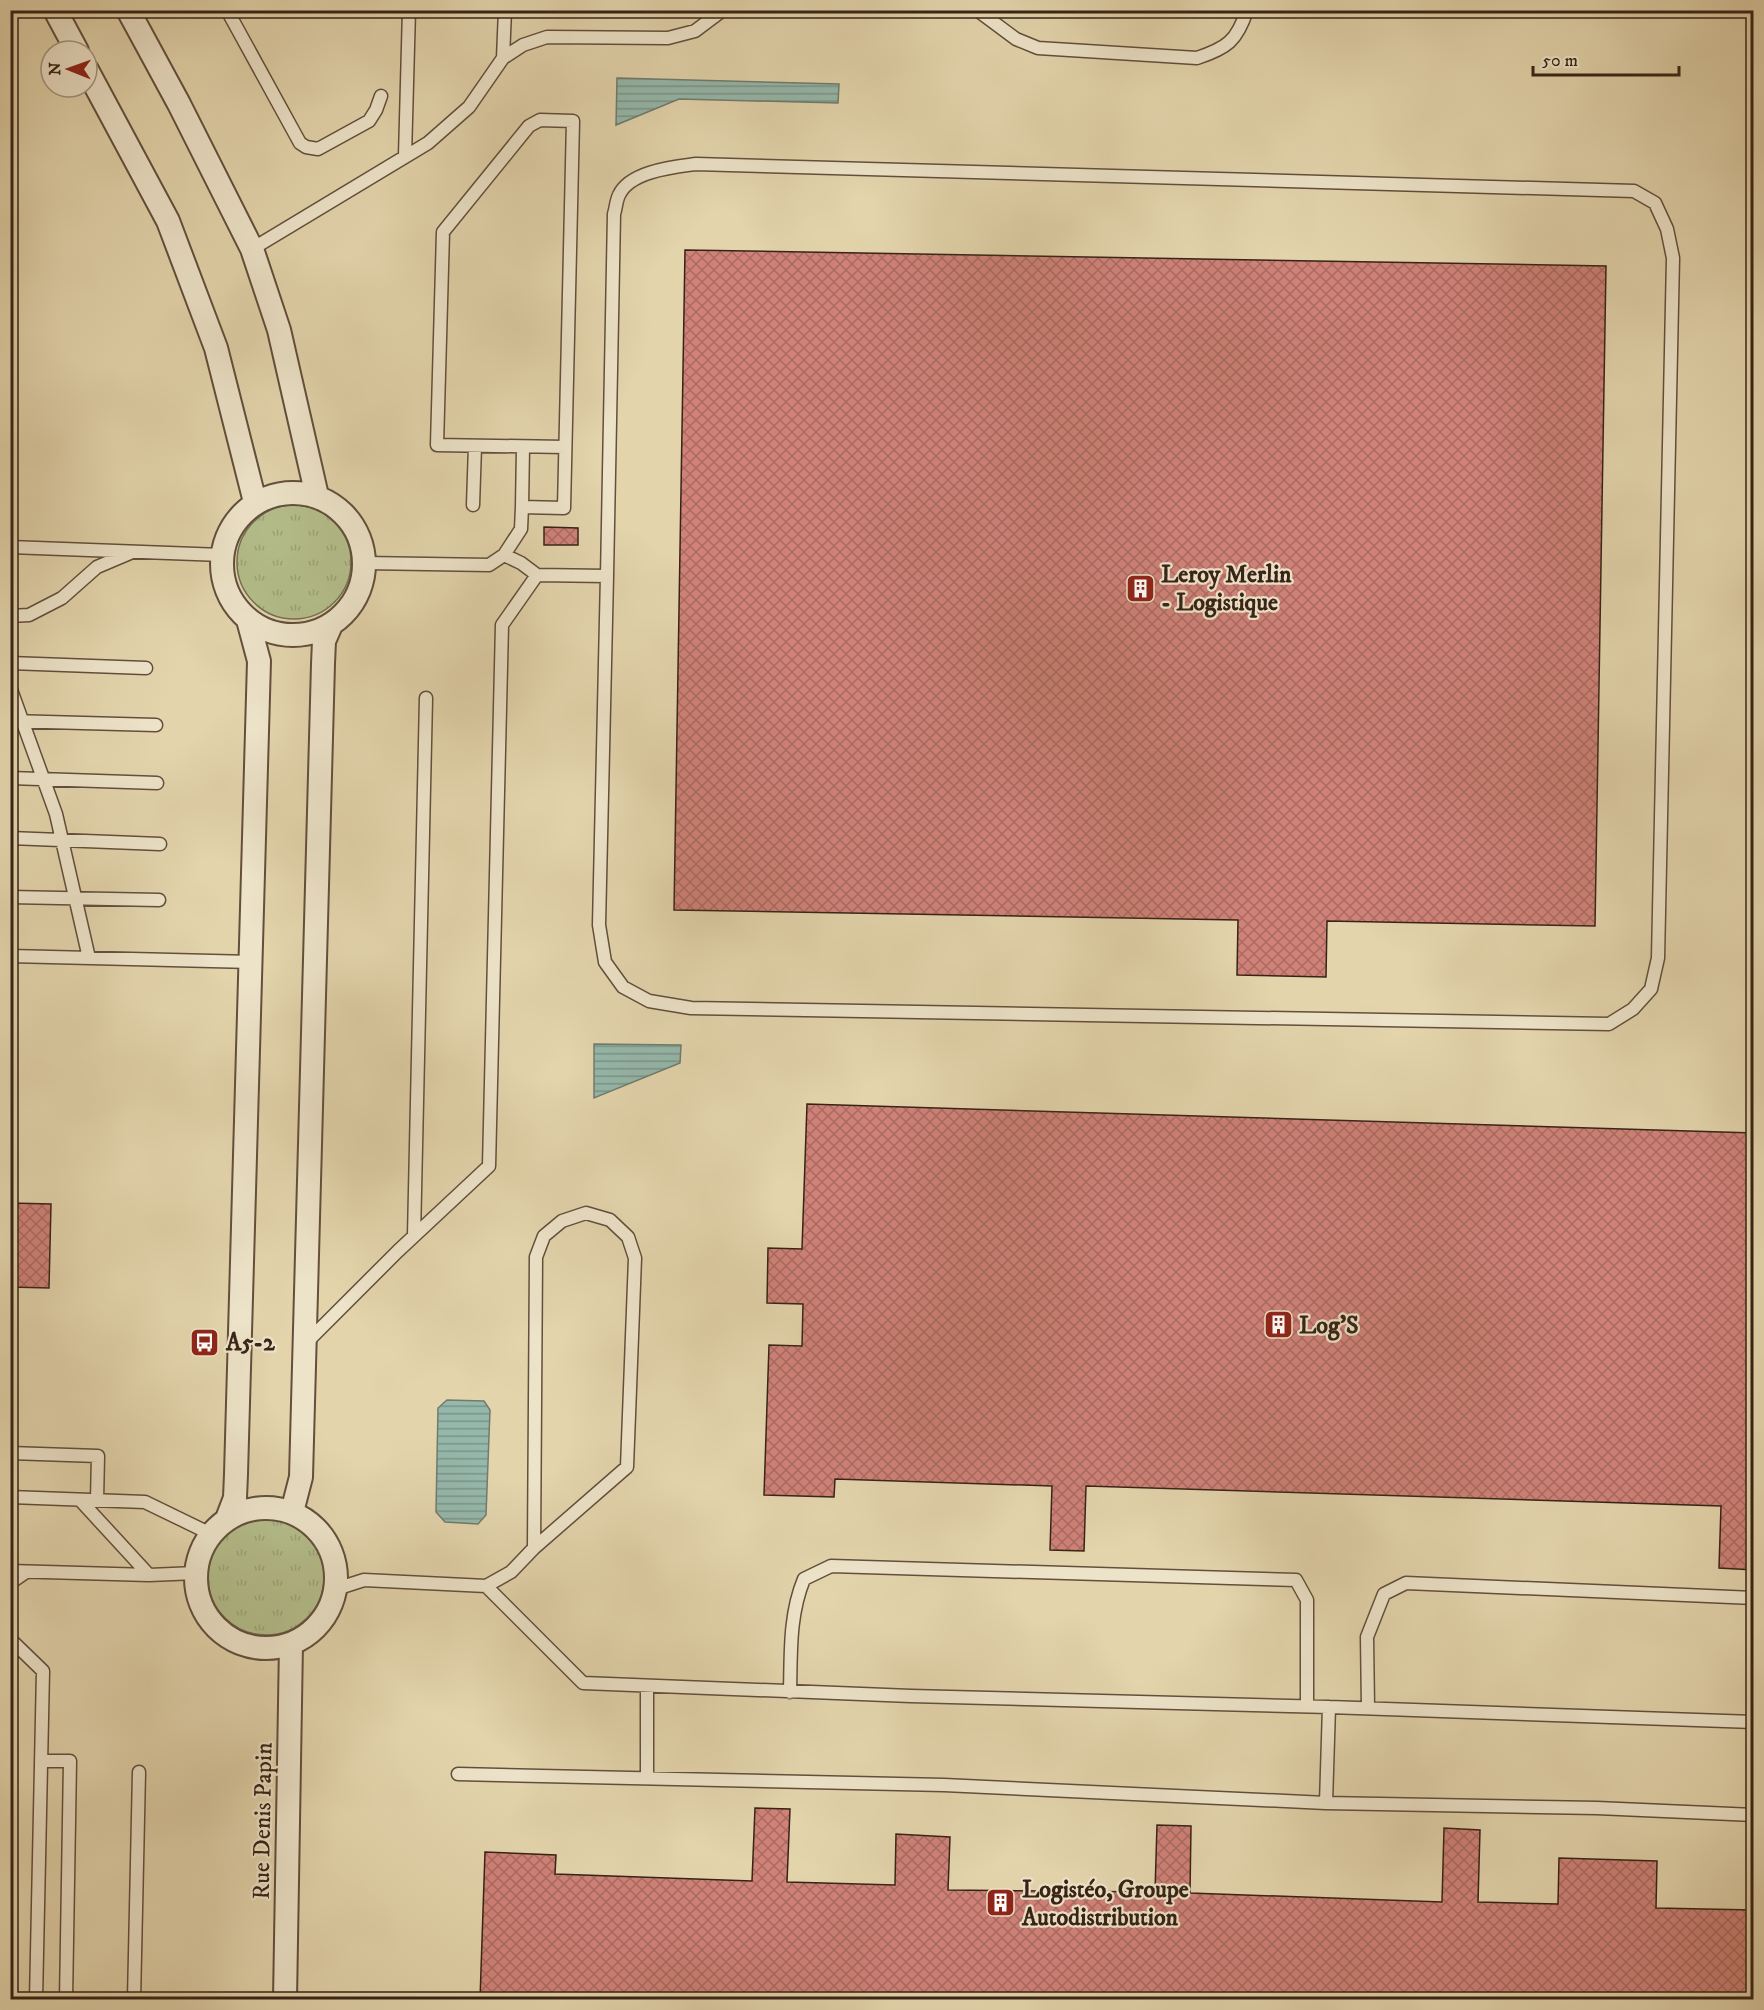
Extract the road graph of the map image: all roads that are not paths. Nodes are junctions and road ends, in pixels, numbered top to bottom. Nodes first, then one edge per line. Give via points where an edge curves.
1 (55, 10) edge
2 (128, 10) edge
3 (227, 10) edge
4 (409, 10) edge
5 (505, 10) edge
6 (723, 10) edge
7 (977, 10) edge
8 (1248, 10) edge
9 (71, 39) edge
10 (503, 58) junction
11 (99, 92) edge
12 (381, 96) dead end
13 (405, 156) junction
14 (252, 249) junction
15 (475, 446) junction
16 (523, 447) junction
17 (566, 447) junction
18 (318, 496) junction
19 (255, 502) junction
20 (472, 505) dead end
21 (522, 507) junction
22 (10, 548) edge
23 (134, 552) junction
24 (222, 555) junction
25 (504, 555) junction
26 (365, 563) junction
27 (537, 575) junction
28 (607, 576) junction
29 (10, 616) edge
30 (248, 620) junction
31 (331, 625) junction
32 (10, 663) edge
33 (146, 668) dead end
34 (10, 687) edge
35 (426, 698) dead end
36 (17, 721) edge
37 (156, 725) dead end
38 (10, 778) edge
39 (44, 779) junction
40 (157, 783) dead end
41 (10, 838) edge
42 (62, 839) junction
43 (160, 844) dead end
44 (10, 897) edge
45 (75, 898) junction
46 (159, 900) dead end
47 (10, 956) edge
48 (89, 958) junction
49 (252, 962) junction
50 (414, 1236) junction
51 (303, 1346) junction
52 (10, 1454) edge
53 (10, 1497) edge
54 (80, 1500) junction
55 (97, 1500) junction
56 (292, 1512) junction
57 (219, 1527) junction
58 (534, 1548) junction
59 (10, 1571) edge
60 (26, 1572) junction
61 (196, 1573) junction
62 (149, 1575) junction
63 (10, 1583) edge
64 (486, 1586) junction
65 (336, 1589) junction
66 (1754, 1598) edge
67 (10, 1639) edge
68 (291, 1644) junction
69 (647, 1687) junction
70 (790, 1692) junction
71 (1307, 1707) junction
72 (1329, 1707) junction
73 (1368, 1708) junction
74 (1754, 1722) edge
75 (42, 1761) junction
76 (139, 1772) dead end
77 (458, 1774) dead end
78 (647, 1778) junction
79 (1326, 1803) junction
80 (1754, 1815) edge
81 (36, 2000) edge
82 (66, 2000) edge
83 (134, 2000) edge
84 (285, 2000) edge

1 - 9 street
2 - 14 street
3 - 12 lane via 300,143 306,147 318,149 369,121
4 - 13 lane
5 - 10 lane
6 - 10 lane via 695,31 668,38 547,38 523,45
7 - 8 lane via 1016,39 1038,48 1197,58 1218,51 1238,34
10 - 13 lane via 470,107 428,143
11 - 19 street via 168,221 216,348
13 - 14 lane
14 - 18 street via 279,330
15 - 16 lane
15 - 17 lane via 437,445 443,232 529,126 551,120 573,121
15 - 20 lane
16 - 17 lane
16 - 21 lane
17 - 21 lane via 564,508
18 - 19 street via 296,492 275,494
18 - 26 street via 352,522 362,541
19 - 24 street via 239,516
21 - 25 lane via 521,529
22 - 23 lane
23 - 24 lane
23 - 29 lane via 97,567 62,598 29,615
24 - 30 street via 223,579 232,602
25 - 26 lane via 489,565
25 - 27 lane
26 - 31 street via 356,598
27 - 28 lane
27 - 50 lane via 502,625 489,1166
28 - 28 lane via 599,925 604,962 623,987 649,1001 703,1008 1609,1024 1633,1009 1651,989 1658,958 1673,258 1667,229 1654,203 1634,191 696,164 657,170 630,183 619,194 614,214
30 - 31 street via 267,631 289,636
30 - 49 street via 259,661
31 - 51 street via 324,640 323,664
32 - 33 lane
34 - 36 lane
35 - 50 lane
36 - 37 lane
36 - 39 lane
38 - 39 lane
39 - 40 lane
39 - 42 lane
41 - 42 lane
42 - 43 lane
42 - 45 lane
44 - 45 lane
45 - 46 lane
45 - 48 lane
47 - 48 lane
48 - 49 lane
49 - 57 street via 236,1486 235,1498
50 - 51 lane
51 - 56 street via 301,1477
52 - 55 lane via 98,1456
53 - 54 lane
54 - 55 lane
54 - 62 lane
55 - 57 lane via 145,1502
56 - 57 street via 270,1507 248,1510
56 - 65 street via 313,1524 327,1543 336,1565
57 - 61 street via 201,1552
58 - 58 lane via 627,1467 635,1258 628,1237 610,1220 586,1213 553,1228 544,1236 536,1257
58 - 64 lane via 511,1572
59 - 60 lane
60 - 62 lane
60 - 63 lane
61 - 62 lane
61 - 68 street via 198,1597 208,1618 225,1635 245,1646 268,1649
64 - 65 lane via 364,1580
64 - 69 lane via 583,1683
65 - 68 street via 328,1612 313,1631
66 - 73 lane via 1406,1583 1384,1594 1366,1637
67 - 75 lane via 43,1671
68 - 84 street, Rue Denis Papin
69 - 70 lane
69 - 78 lane
70 - 71 lane
70 - 71 lane via 791,1635 797,1595 804,1579 831,1566 1296,1580 1307,1600
71 - 72 lane
72 - 73 lane
72 - 79 lane
73 - 74 lane
75 - 81 lane
75 - 82 lane via 70,1761
76 - 83 lane
77 - 78 lane
78 - 79 lane via 944,1785
79 - 80 lane

